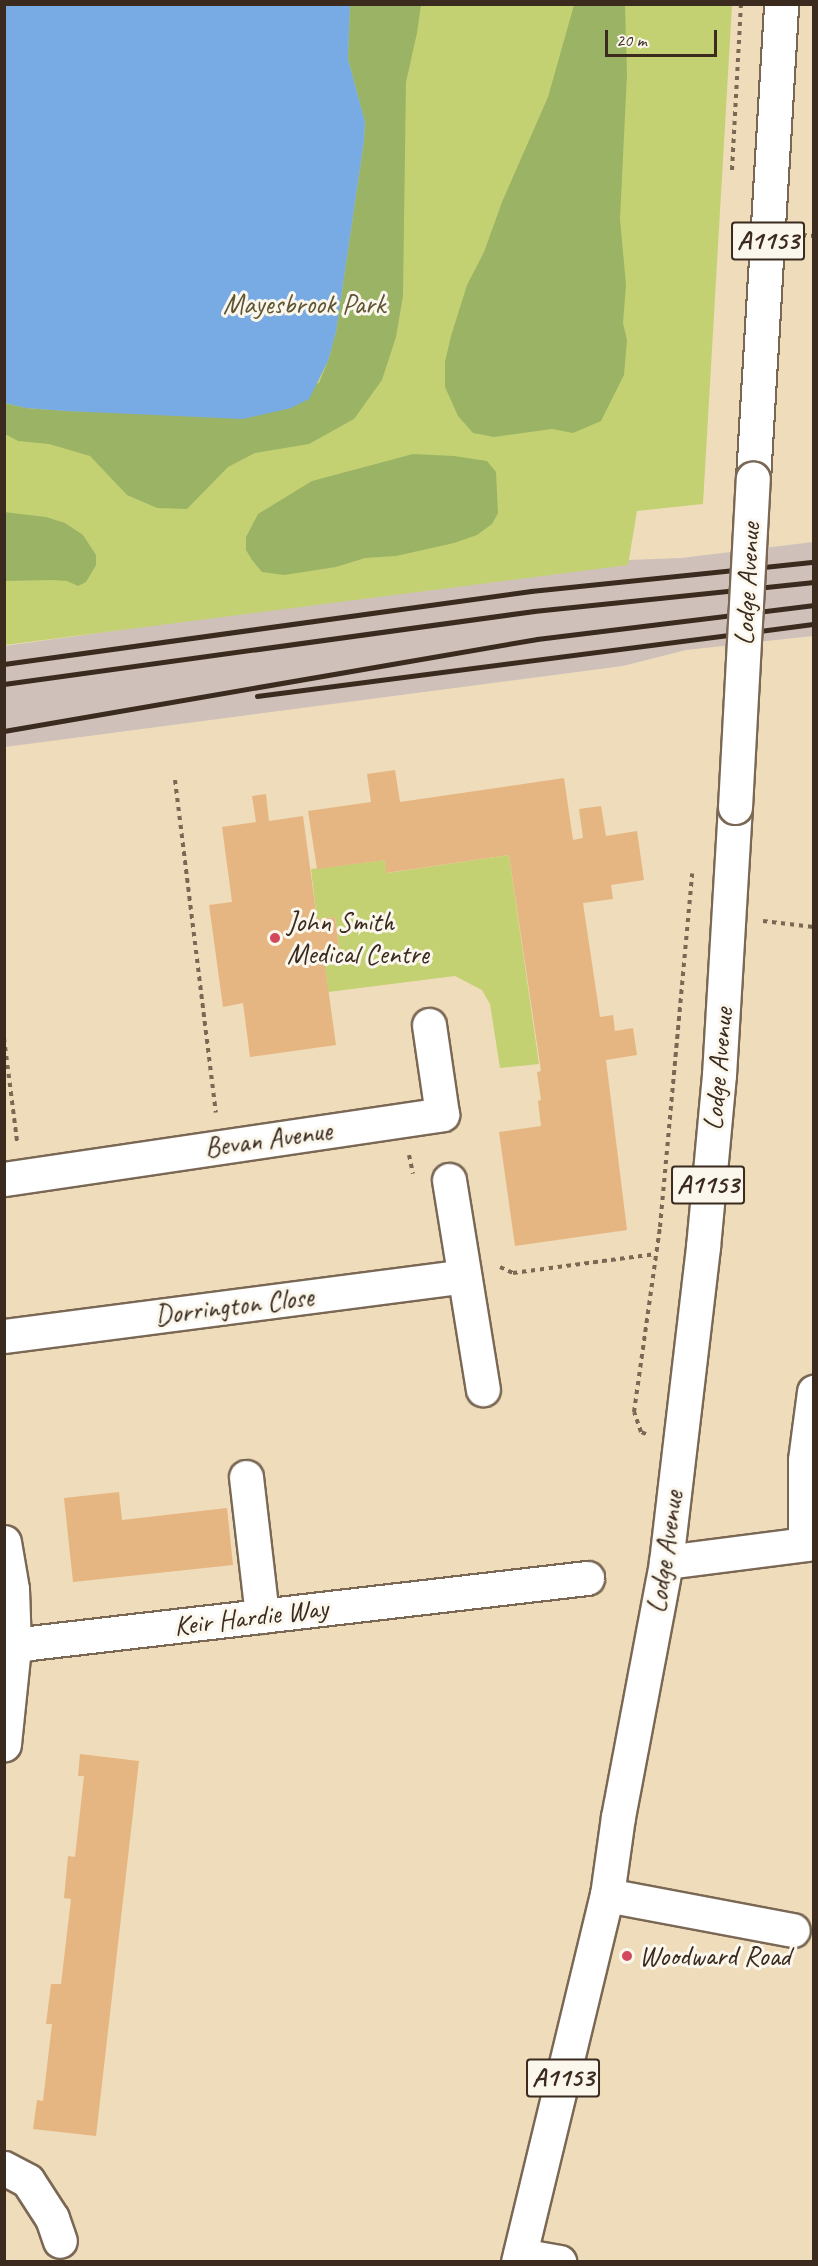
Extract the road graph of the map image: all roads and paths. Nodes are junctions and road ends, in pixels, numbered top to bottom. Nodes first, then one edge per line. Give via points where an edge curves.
1 (781, 4) edge
2 (175, 780) dead end
3 (692, 872) dead end
4 (782, 923) dead end
5 (813, 927) edge
6 (429, 1025) dead end
7 (4, 1038) edge
8 (402, 1121) junction
9 (221, 1146) junction
10 (436, 1176) joint
11 (13, 1178) edge
12 (656, 1254) junction
13 (478, 1270) junction
14 (4, 1336) edge
15 (483, 1389) dead end
16 (813, 1392) edge
17 (679, 1450) junction
18 (246, 1476) dead end
19 (4, 1542) edge
20 (809, 1543) edge
21 (666, 1562) junction
22 (586, 1578) dead end
23 (262, 1616) junction
24 (9, 1648) edge
25 (4, 1744) edge
26 (607, 1895) junction
27 (793, 1930) dead end
28 (4, 2168) edge
29 (60, 2241) dead end
30 (519, 2258) edge
31 (559, 2262) edge

1 - 17 street, Lodge Avenue / A1153, bridge via 719,1074
2 - 9 path
3 - 12 path
4 - 5 path
6 - 8 street, Bevan Avenue via 442,1114
7 - 11 path
8 - 9 street, Bevan Avenue
8 - 10 path via 413,1174
9 - 11 street, Bevan Avenue
10 - 13 street
12 - 13 path via 513,1273
12 - 17 path via 634,1412 641,1432
13 - 14 street, Dorrington Close
13 - 15 street
16 - 20 street via 805,1460
17 - 21 street, Lodge Avenue / A1153
18 - 23 street
19 - 24 street via 12,1589
20 - 21 street
21 - 26 street, Lodge Avenue / A1153
22 - 23 street, Keir Hardie Way
23 - 24 street, Keir Hardie Way
24 - 25 street
26 - 27 street
26 - 30 street, Lodge Avenue / A1153
28 - 29 street via 28,2181 52,2218
30 - 31 street

